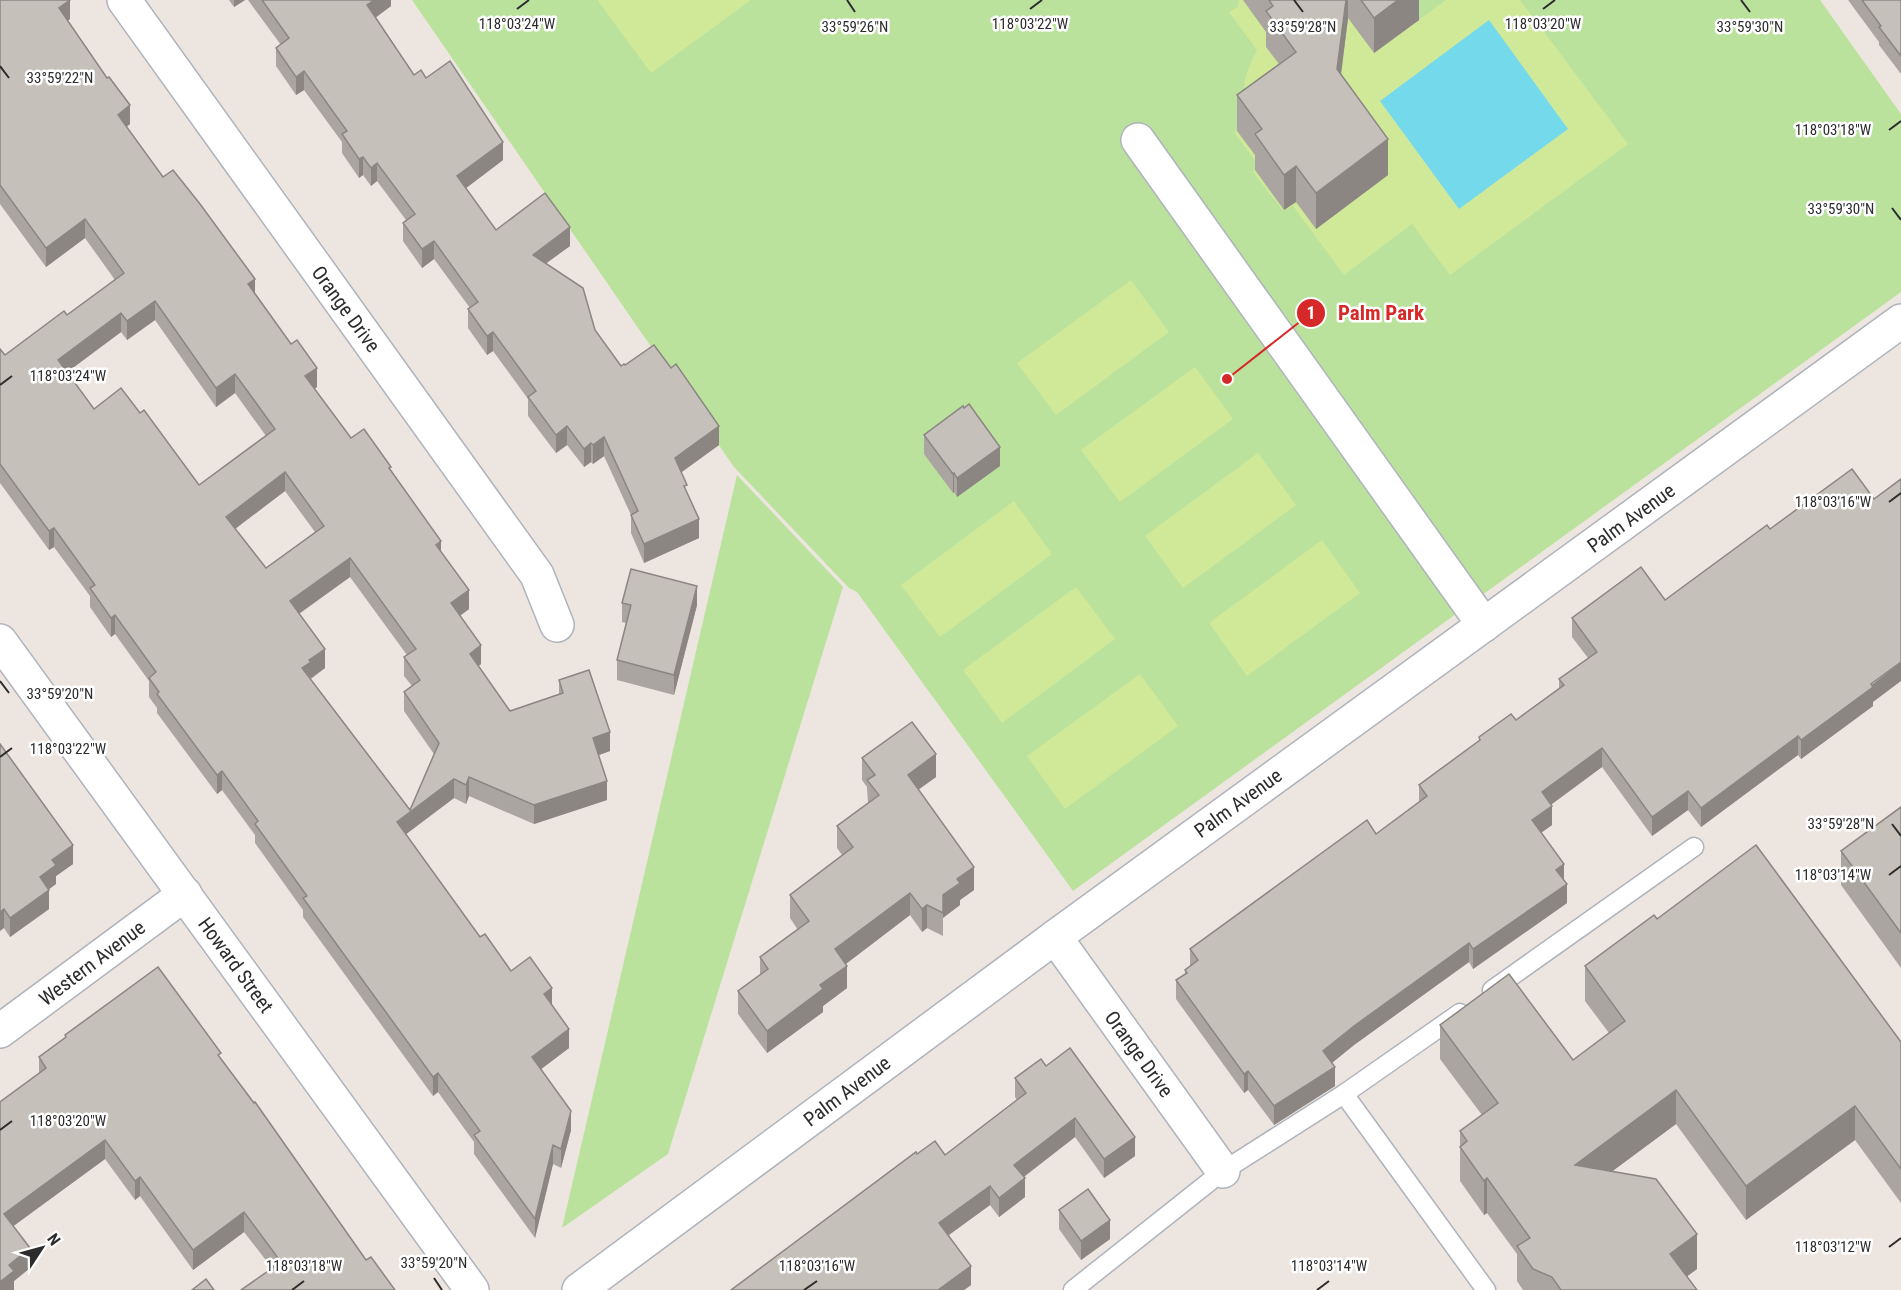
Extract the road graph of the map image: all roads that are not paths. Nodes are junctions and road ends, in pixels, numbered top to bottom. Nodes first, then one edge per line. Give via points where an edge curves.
1 (124, 0) edge
2 (1138, 140) dead end
3 (1901, 321) edge
4 (1484, 625) junction
5 (557, 626) dead end
6 (0, 641) edge
7 (1694, 847) dead end
8 (185, 894) junction
9 (1055, 937) junction
10 (0, 1031) edge
11 (1344, 1095) junction
12 (1223, 1171) junction
13 (472, 1290) edge
14 (579, 1290) edge
15 (1073, 1290) edge
16 (1486, 1290) edge

1 - 5 street, Orange Drive via 537,575
2 - 4 street
3 - 4 street, Palm Avenue
4 - 9 street, Palm Avenue
6 - 8 street, Howard Street
7 - 11 lane
8 - 10 street, Western Avenue
8 - 13 street, Howard Street
9 - 12 street, Orange Drive
9 - 14 street, Palm Avenue
11 - 12 lane
11 - 16 lane
12 - 15 lane

